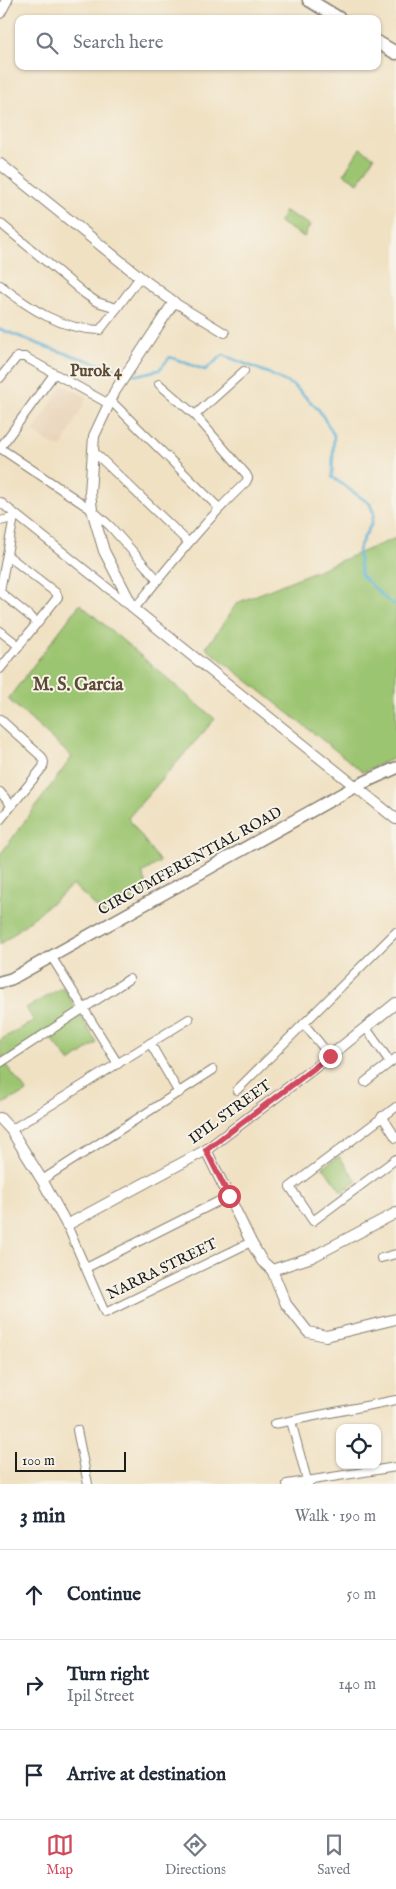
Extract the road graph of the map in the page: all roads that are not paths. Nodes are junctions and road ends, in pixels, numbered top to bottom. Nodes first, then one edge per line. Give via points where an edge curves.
1 (7, 0) edge
2 (309, 0) edge
3 (0, 13) edge
4 (333, 15) edge
5 (381, 44) edge
6 (396, 53) edge
7 (0, 164) edge
8 (0, 223) edge
9 (140, 277) junction
10 (0, 285) edge
11 (174, 302) junction
12 (117, 308) junction
13 (225, 333) dead end
14 (244, 371) dead end
15 (54, 374) junction
16 (0, 378) edge
17 (159, 384) dead end
18 (110, 402) junction
19 (194, 415) junction
20 (0, 448) edge
21 (93, 451) junction
22 (0, 502) edge
23 (219, 508) junction
24 (92, 510) junction
25 (15, 517) junction
26 (0, 520) edge
27 (188, 542) junction
28 (7, 555) junction
29 (158, 580) junction
30 (0, 592) edge
31 (134, 609) junction
32 (38, 623) junction
33 (0, 631) edge
34 (19, 646) junction
35 (0, 669) edge
36 (0, 719) edge
37 (396, 768) edge
38 (356, 786) junction
39 (0, 792) edge
40 (11, 805) junction
41 (396, 819) edge
42 (0, 820) edge
43 (396, 932) edge
44 (51, 956) junction
45 (128, 978) dead end
46 (0, 982) edge
47 (396, 1003) edge
48 (84, 1008) junction
49 (189, 1019) dead end
50 (304, 1024) junction
51 (366, 1028) junction
52 (150, 1043) junction
53 (330, 1056) junction
54 (393, 1060) edge
55 (0, 1063) edge
56 (118, 1064) junction
57 (213, 1070) dead end
58 (365, 1082) dead end
59 (237, 1090) dead end
60 (179, 1093) junction
61 (396, 1107) edge
62 (382, 1116) junction
63 (0, 1118) edge
64 (11, 1130) junction
65 (396, 1138) edge
66 (206, 1150) junction
67 (396, 1158) edge
68 (42, 1180) junction
69 (229, 1196) junction
70 (396, 1213) edge
71 (67, 1224) junction
72 (251, 1242) junction
73 (396, 1254) edge
74 (381, 1258) dead end
75 (86, 1268) junction
76 (272, 1270) junction
77 (396, 1319) edge
78 (396, 1400) edge
79 (291, 1421) junction
80 (274, 1424) dead end
81 (77, 1430) dead end
82 (396, 1467) edge
83 (308, 1482) edge
84 (88, 1484) edge
85 (287, 1484) edge

1 - 3 street
2 - 4 main road
5 - 6 main road
7 - 9 street
8 - 12 street via 97,302
9 - 11 street
9 - 12 street
10 - 12 street via 23,303 56,321 89,330 100,330
11 - 13 street
11 - 18 street
14 - 19 street
15 - 16 street via 21,356
15 - 18 street
15 - 20 street
17 - 19 street
18 - 21 street via 94,436
18 - 23 street
19 - 23 street via 248,478
20 - 24 street
21 - 24 street
21 - 27 street
22 - 25 street
23 - 27 street
24 - 29 street
24 - 31 street via 104,551
25 - 26 street
25 - 28 street
25 - 31 street
27 - 29 street
28 - 30 street
28 - 32 street via 58,597
29 - 31 street
30 - 32 street
31 - 38 street
32 - 34 street
33 - 34 street
34 - 35 street
36 - 40 street via 44,762
37 - 38 main road, CIRCUMFERENTIAL ROAD
38 - 41 street
38 - 44 main road, CIRCUMFERENTIAL ROAD
39 - 40 street
40 - 42 street
43 - 50 street
44 - 46 main road, CIRCUMFERENTIAL ROAD
44 - 48 street
45 - 48 street
47 - 51 street, IPIL STREET
48 - 55 street
48 - 56 street
49 - 52 street
50 - 53 street
50 - 59 street
51 - 53 street, IPIL STREET
51 - 54 street
52 - 56 street
52 - 60 street
53 - 66 street, IPIL STREET
54 - 58 street
56 - 64 street
57 - 60 street
60 - 68 street
61 - 62 street
62 - 65 street
62 - 67 street via 290,1187 313,1221
63 - 64 street, NARRA STREET
64 - 68 street, NARRA STREET
66 - 69 street
66 - 71 street, IPIL STREET
68 - 71 street, NARRA STREET
69 - 72 street
69 - 75 street
70 - 76 street via 312,1257
71 - 75 street, NARRA STREET
72 - 75 street, NARRA STREET via 105,1313
72 - 76 street via 262,1261
73 - 74 street
76 - 77 street via 286,1304 308,1332 326,1336
78 - 79 street
79 - 80 street
79 - 83 street
81 - 84 street
82 - 83 street
83 - 85 street

